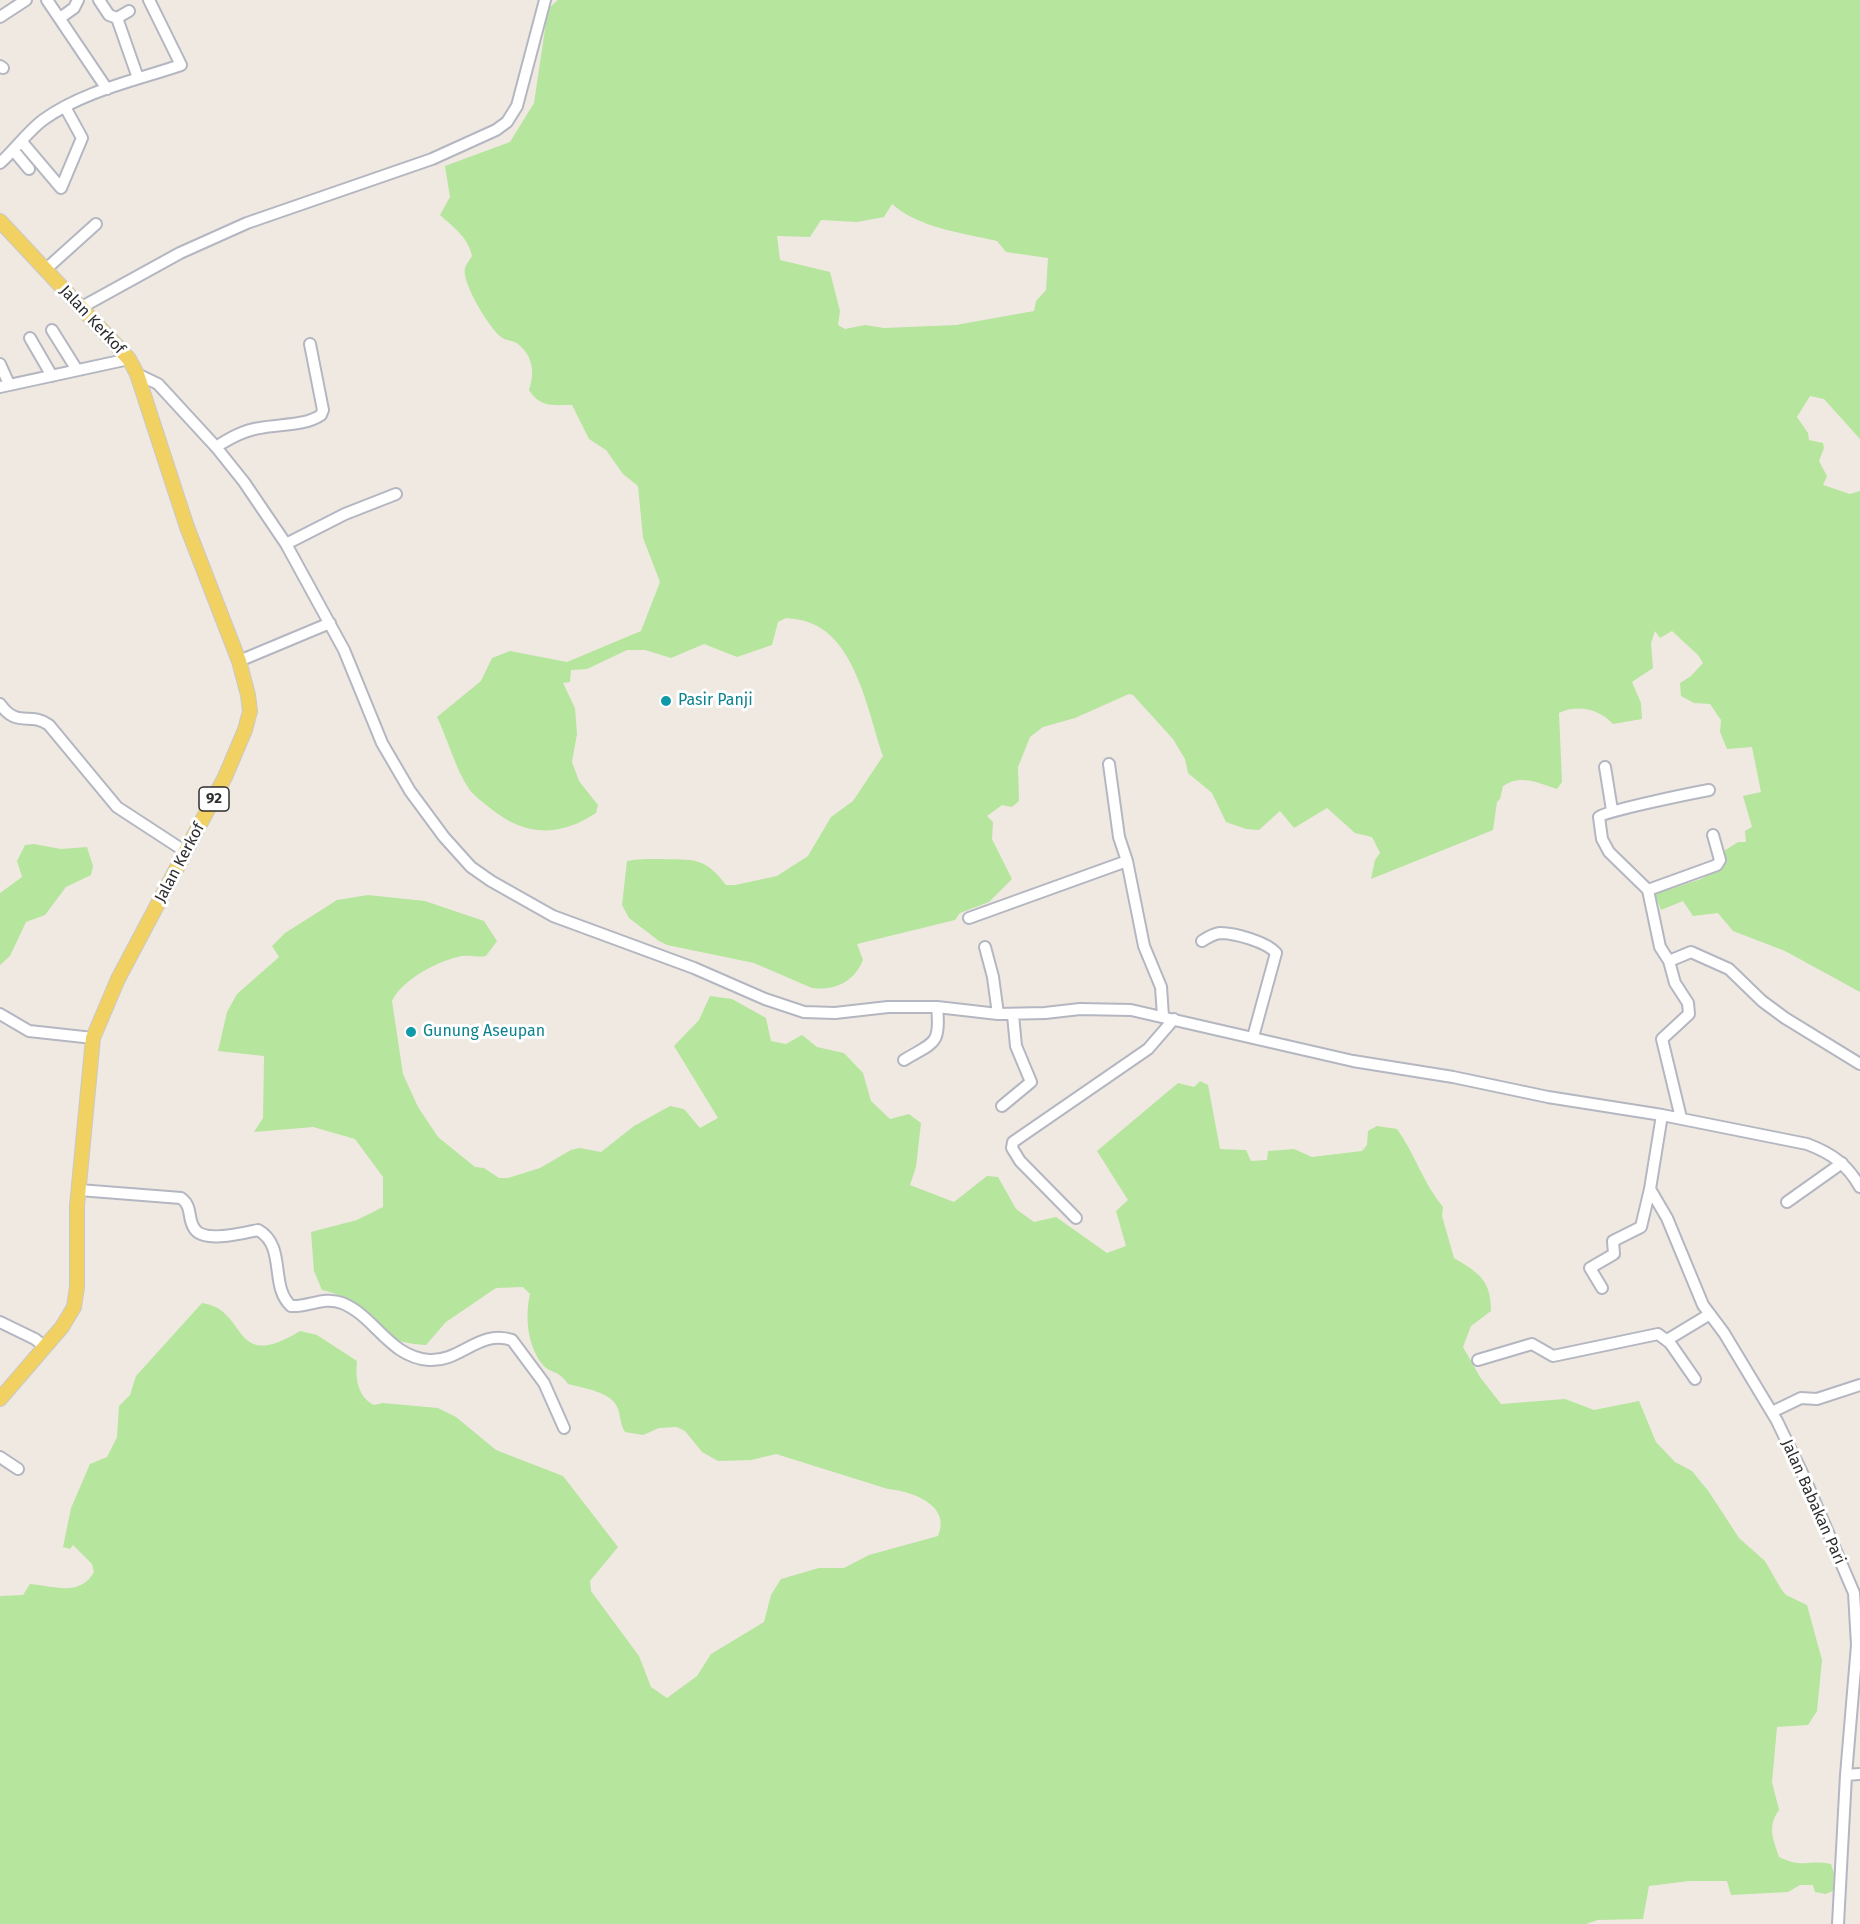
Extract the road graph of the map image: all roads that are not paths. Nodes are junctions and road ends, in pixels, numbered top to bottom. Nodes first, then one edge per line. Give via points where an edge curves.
1 (26, 0) edge
2 (47, 0) edge
3 (78, 0) edge
4 (99, 0) edge
5 (149, 0) edge
6 (545, 0) edge
7 (129, 11) dead end
8 (0, 17) edge
9 (60, 18) junction
10 (117, 18) junction
11 (138, 78) junction
12 (107, 88) junction
13 (65, 107) junction
14 (22, 142) junction
15 (14, 151) junction
16 (0, 163) edge
17 (29, 169) dead end
18 (96, 224) dead end
19 (1, 225) edge
20 (46, 269) junction
21 (82, 307) junction
22 (52, 330) dead end
23 (30, 338) dead end
24 (310, 344) dead end
25 (129, 359) junction
26 (0, 364) edge
27 (77, 370) junction
28 (137, 374) junction
29 (52, 376) junction
30 (5, 386) edge
31 (216, 447) junction
32 (396, 494) dead end
33 (286, 544) junction
34 (330, 623) junction
35 (239, 661) junction
36 (0, 704) edge
37 (1109, 764) dead end
38 (1605, 767) dead end
39 (1709, 790) dead end
40 (1612, 810) junction
41 (1713, 835) dead end
42 (186, 852) junction
43 (1127, 861) junction
44 (1648, 890) junction
45 (969, 918) dead end
46 (1202, 941) dead end
47 (985, 947) dead end
48 (1669, 961) junction
49 (938, 1007) junction
50 (0, 1014) edge
51 (998, 1014) junction
52 (1013, 1015) junction
53 (1168, 1017) junction
54 (1253, 1037) junction
55 (93, 1038) junction
56 (904, 1060) dead end
57 (1860, 1064) edge
58 (1002, 1106) dead end
59 (1662, 1115) junction
60 (1681, 1118) junction
61 (1842, 1163) junction
62 (1860, 1186) edge
63 (1650, 1189) junction
64 (79, 1190) junction
65 (1786, 1202) dead end
66 (1076, 1218) dead end
67 (1602, 1288) dead end
68 (1710, 1314) junction
69 (0, 1322) edge
70 (1667, 1340) junction
71 (45, 1347) junction
72 (1478, 1360) dead end
73 (1695, 1380) dead end
74 (1860, 1385) edge
75 (0, 1399) edge
76 (1772, 1412) junction
77 (564, 1428) dead end
78 (0, 1457) edge
79 (18, 1469) dead end
80 (1858, 1690) edge
81 (1846, 1774) junction
82 (1860, 1774) edge
83 (1838, 1924) edge

1 - 8 street
2 - 9 street
3 - 9 street
4 - 10 street via 108,15
5 - 11 street via 181,65
6 - 21 street via 517,106 507,122 496,130 432,159 247,223 180,253
7 - 10 street
9 - 12 street
10 - 11 street
11 - 12 street
12 - 13 street
13 - 14 street via 37,125
13 - 14 street via 82,138 61,188
14 - 15 street
15 - 16 street
15 - 17 street
18 - 20 street
19 - 20 main road, Jalan Kerkof / 92
20 - 21 main road, Jalan Kerkof / 92
21 - 25 main road, Jalan Kerkof / 92
22 - 27 street
23 - 29 street
24 - 31 street via 323,410 320,417 258,428 233,436
25 - 27 street
25 - 28 main road, Jalan Kerkof / 92
26 - 30 street
27 - 29 street
28 - 31 street via 158,384
28 - 35 main road, Jalan Kerkof / 92 via 187,527
29 - 30 street
31 - 33 street
32 - 33 street
33 - 34 street
34 - 35 street
34 - 49 street via 382,743 410,791 455,850 491,881 553,916 694,968 788,1009 818,1014
35 - 42 main road, Jalan Kerkof / 92 via 250,711 245,730
36 - 42 street via 15,718 49,725 117,807
37 - 43 street via 1119,837
38 - 40 street
39 - 40 street
40 - 44 street via 1599,817 1606,848
41 - 44 street via 1720,860 1717,865
42 - 55 main road, Jalan Kerkof / 92 via 118,979
43 - 45 street
43 - 53 street via 1144,946
44 - 48 street via 1659,943
46 - 54 street via 1218,933 1235,935 1276,953
47 - 51 street
48 - 57 street via 1691,952 1729,969 1785,1018
48 - 60 street via 1675,983 1690,1010 1662,1039
49 - 51 street
49 - 56 street via 937,1039
50 - 55 street via 29,1031
51 - 52 street
52 - 53 street via 1080,1009 1131,1010
52 - 58 street via 1016,1046 1031,1082
53 - 54 street
53 - 66 street via 1148,1049 1013,1142 1012,1148 1020,1161
54 - 59 street via 1353,1061
55 - 64 main road, Jalan Kerkof / 92
59 - 60 street
59 - 63 street
60 - 61 street via 1807,1144
61 - 62 street
61 - 65 street
63 - 67 street via 1641,1227 1613,1241 1614,1254 1590,1268
63 - 68 street, Jalan Babakan Pari
64 - 71 main road, Jalan Kerkof / 92 via 76,1300 68,1320
64 - 77 street via 181,1198 198,1233 219,1237 258,1230 272,1241 282,1291 291,1306 323,1300 339,1302 356,1310 392,1347 411,1356 442,1360 489,1337 512,1340 544,1383
68 - 70 street
68 - 76 street, Jalan Babakan Pari
69 - 71 street
70 - 72 street via 1652,1334 1553,1356 1532,1344
70 - 73 street
71 - 75 main road, Jalan Kerkof / 92
74 - 76 street via 1817,1400 1801,1398
76 - 80 street, Jalan Babakan Pari via 1854,1593
78 - 79 street
80 - 81 street, Jalan Babakan Pari
81 - 82 street
81 - 83 street, Jalan Babakan Pari

